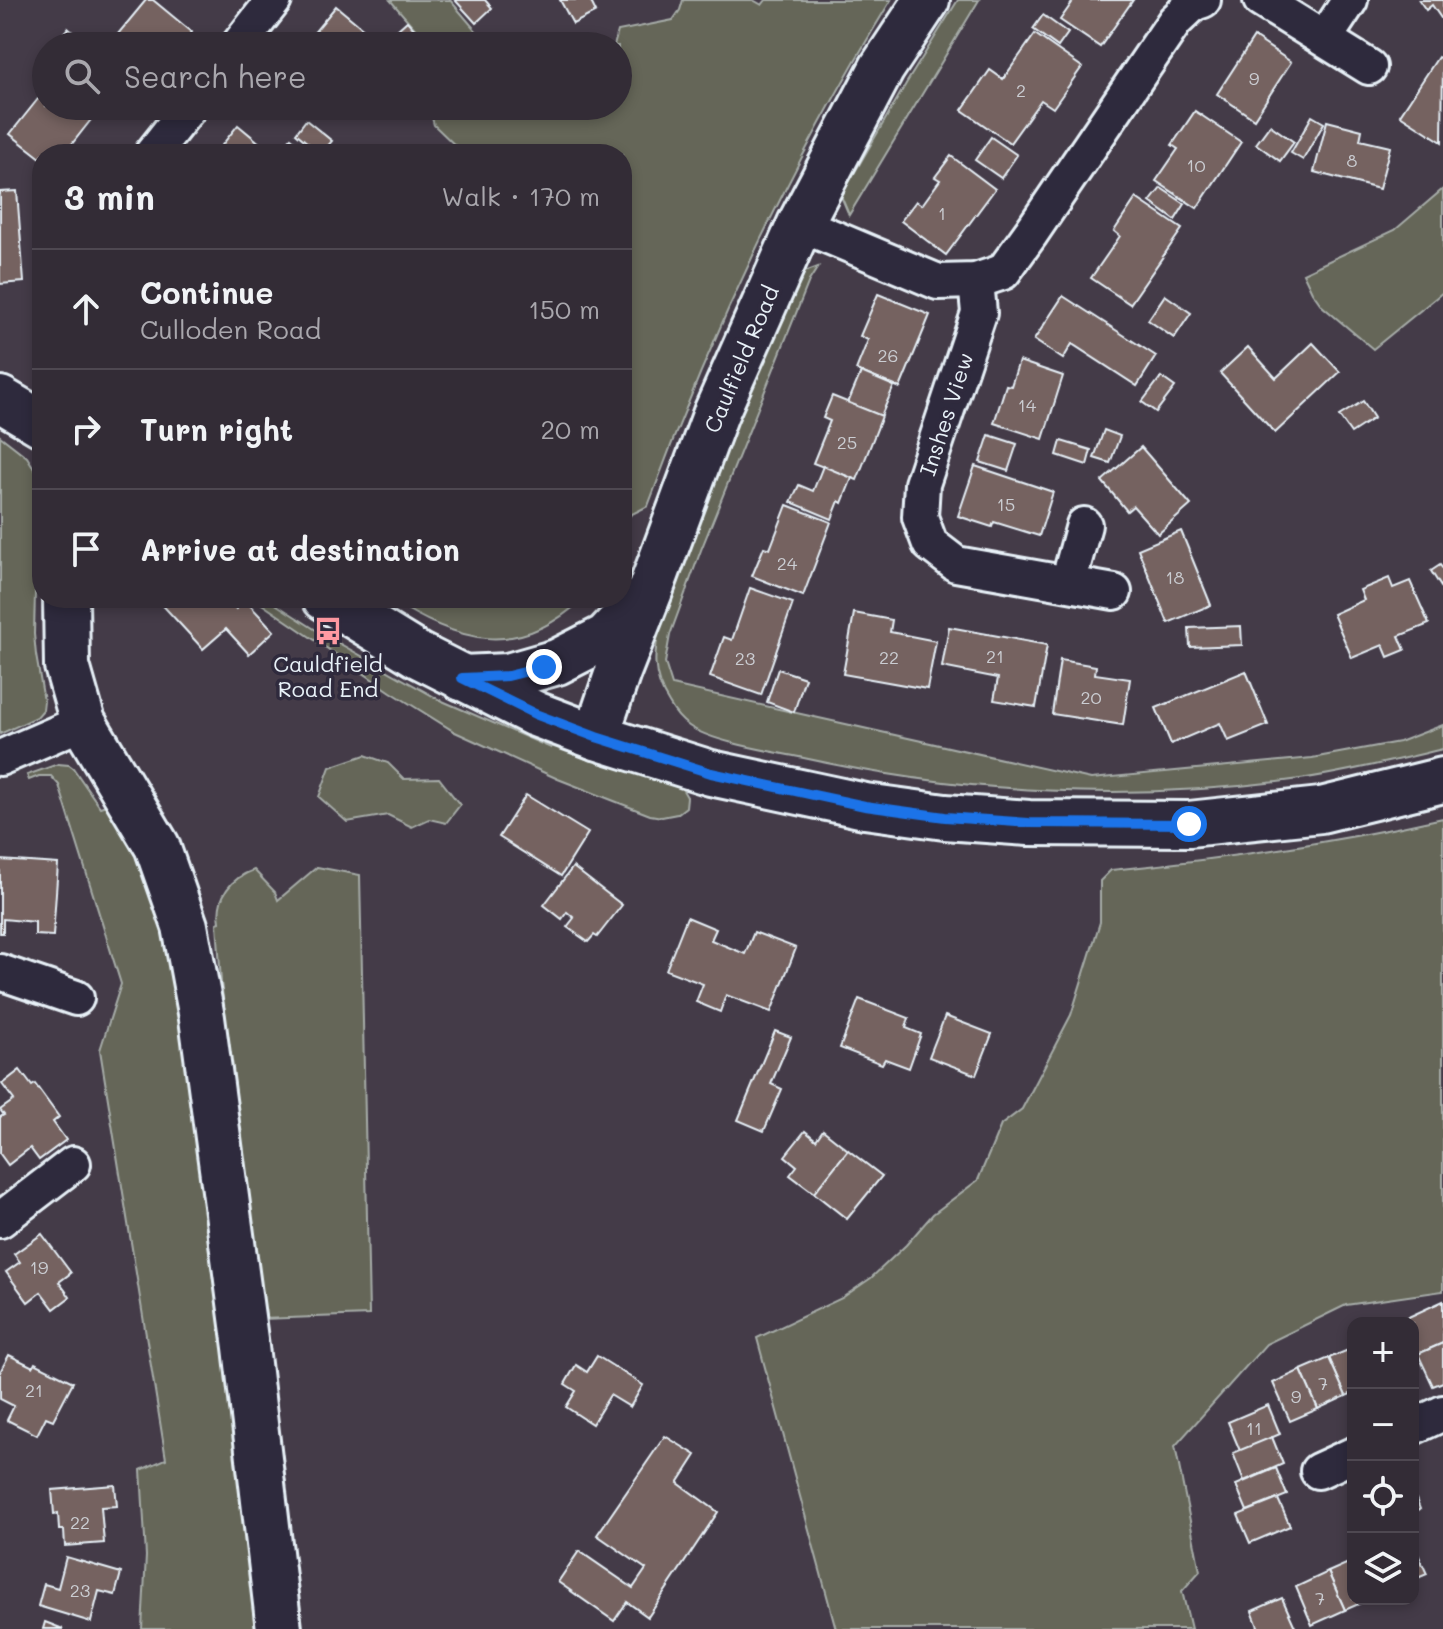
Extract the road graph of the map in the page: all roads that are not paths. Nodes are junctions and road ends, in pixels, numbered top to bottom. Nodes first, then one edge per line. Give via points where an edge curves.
1 (274, 0) edge
2 (927, 0) edge
3 (1203, 0) edge
4 (1261, 0) edge
5 (1350, 0) edge
6 (249, 32) edge
7 (1325, 38) junction
8 (1369, 67) dead end
9 (179, 120) edge
10 (160, 144) edge
11 (800, 224) junction
12 (976, 281) junction
13 (0, 399) edge
14 (32, 418) edge
15 (1084, 525) dead end
16 (1068, 583) junction
17 (650, 591) junction
18 (1114, 592) dead end
19 (66, 608) edge
20 (341, 608) edge
21 (462, 678) junction
22 (611, 692) junction
23 (83, 722) junction
24 (596, 737) junction
25 (664, 757) junction
26 (0, 758) edge
27 (1443, 780) edge
28 (0, 972) edge
29 (76, 998) dead end
30 (73, 1164) dead end
31 (0, 1220) edge
32 (1443, 1413) edge
33 (1419, 1424) edge
34 (1347, 1458) edge
35 (1318, 1471) dead end
36 (279, 1629) edge

1 - 6 street
2 - 11 main road, Caulfield Road via 882,68
3 - 12 street via 1175,21 1003,272
4 - 7 street
5 - 7 street
7 - 8 street
9 - 10 street
11 - 12 street via 938,282
11 - 17 main road, Caulfield Road via 716,413
12 - 16 street, Inshes View via 979,313 922,484 920,517 930,544 956,564
13 - 14 main road
15 - 16 street
16 - 18 street, Inshes View
17 - 21 main road via 606,637 557,662 508,676
17 - 22 main road, Caulfield Road
19 - 23 main road via 67,666
20 - 21 main road
21 - 24 main road
22 - 24 main road, Caulfield Road
22 - 25 main road
23 - 26 street
23 - 36 main road via 157,846 185,926 204,1033
24 - 25 main road
25 - 27 main road via 711,773 865,806 1029,823 1189,824 1321,810
28 - 29 street
30 - 31 street
32 - 33 street
34 - 35 street

